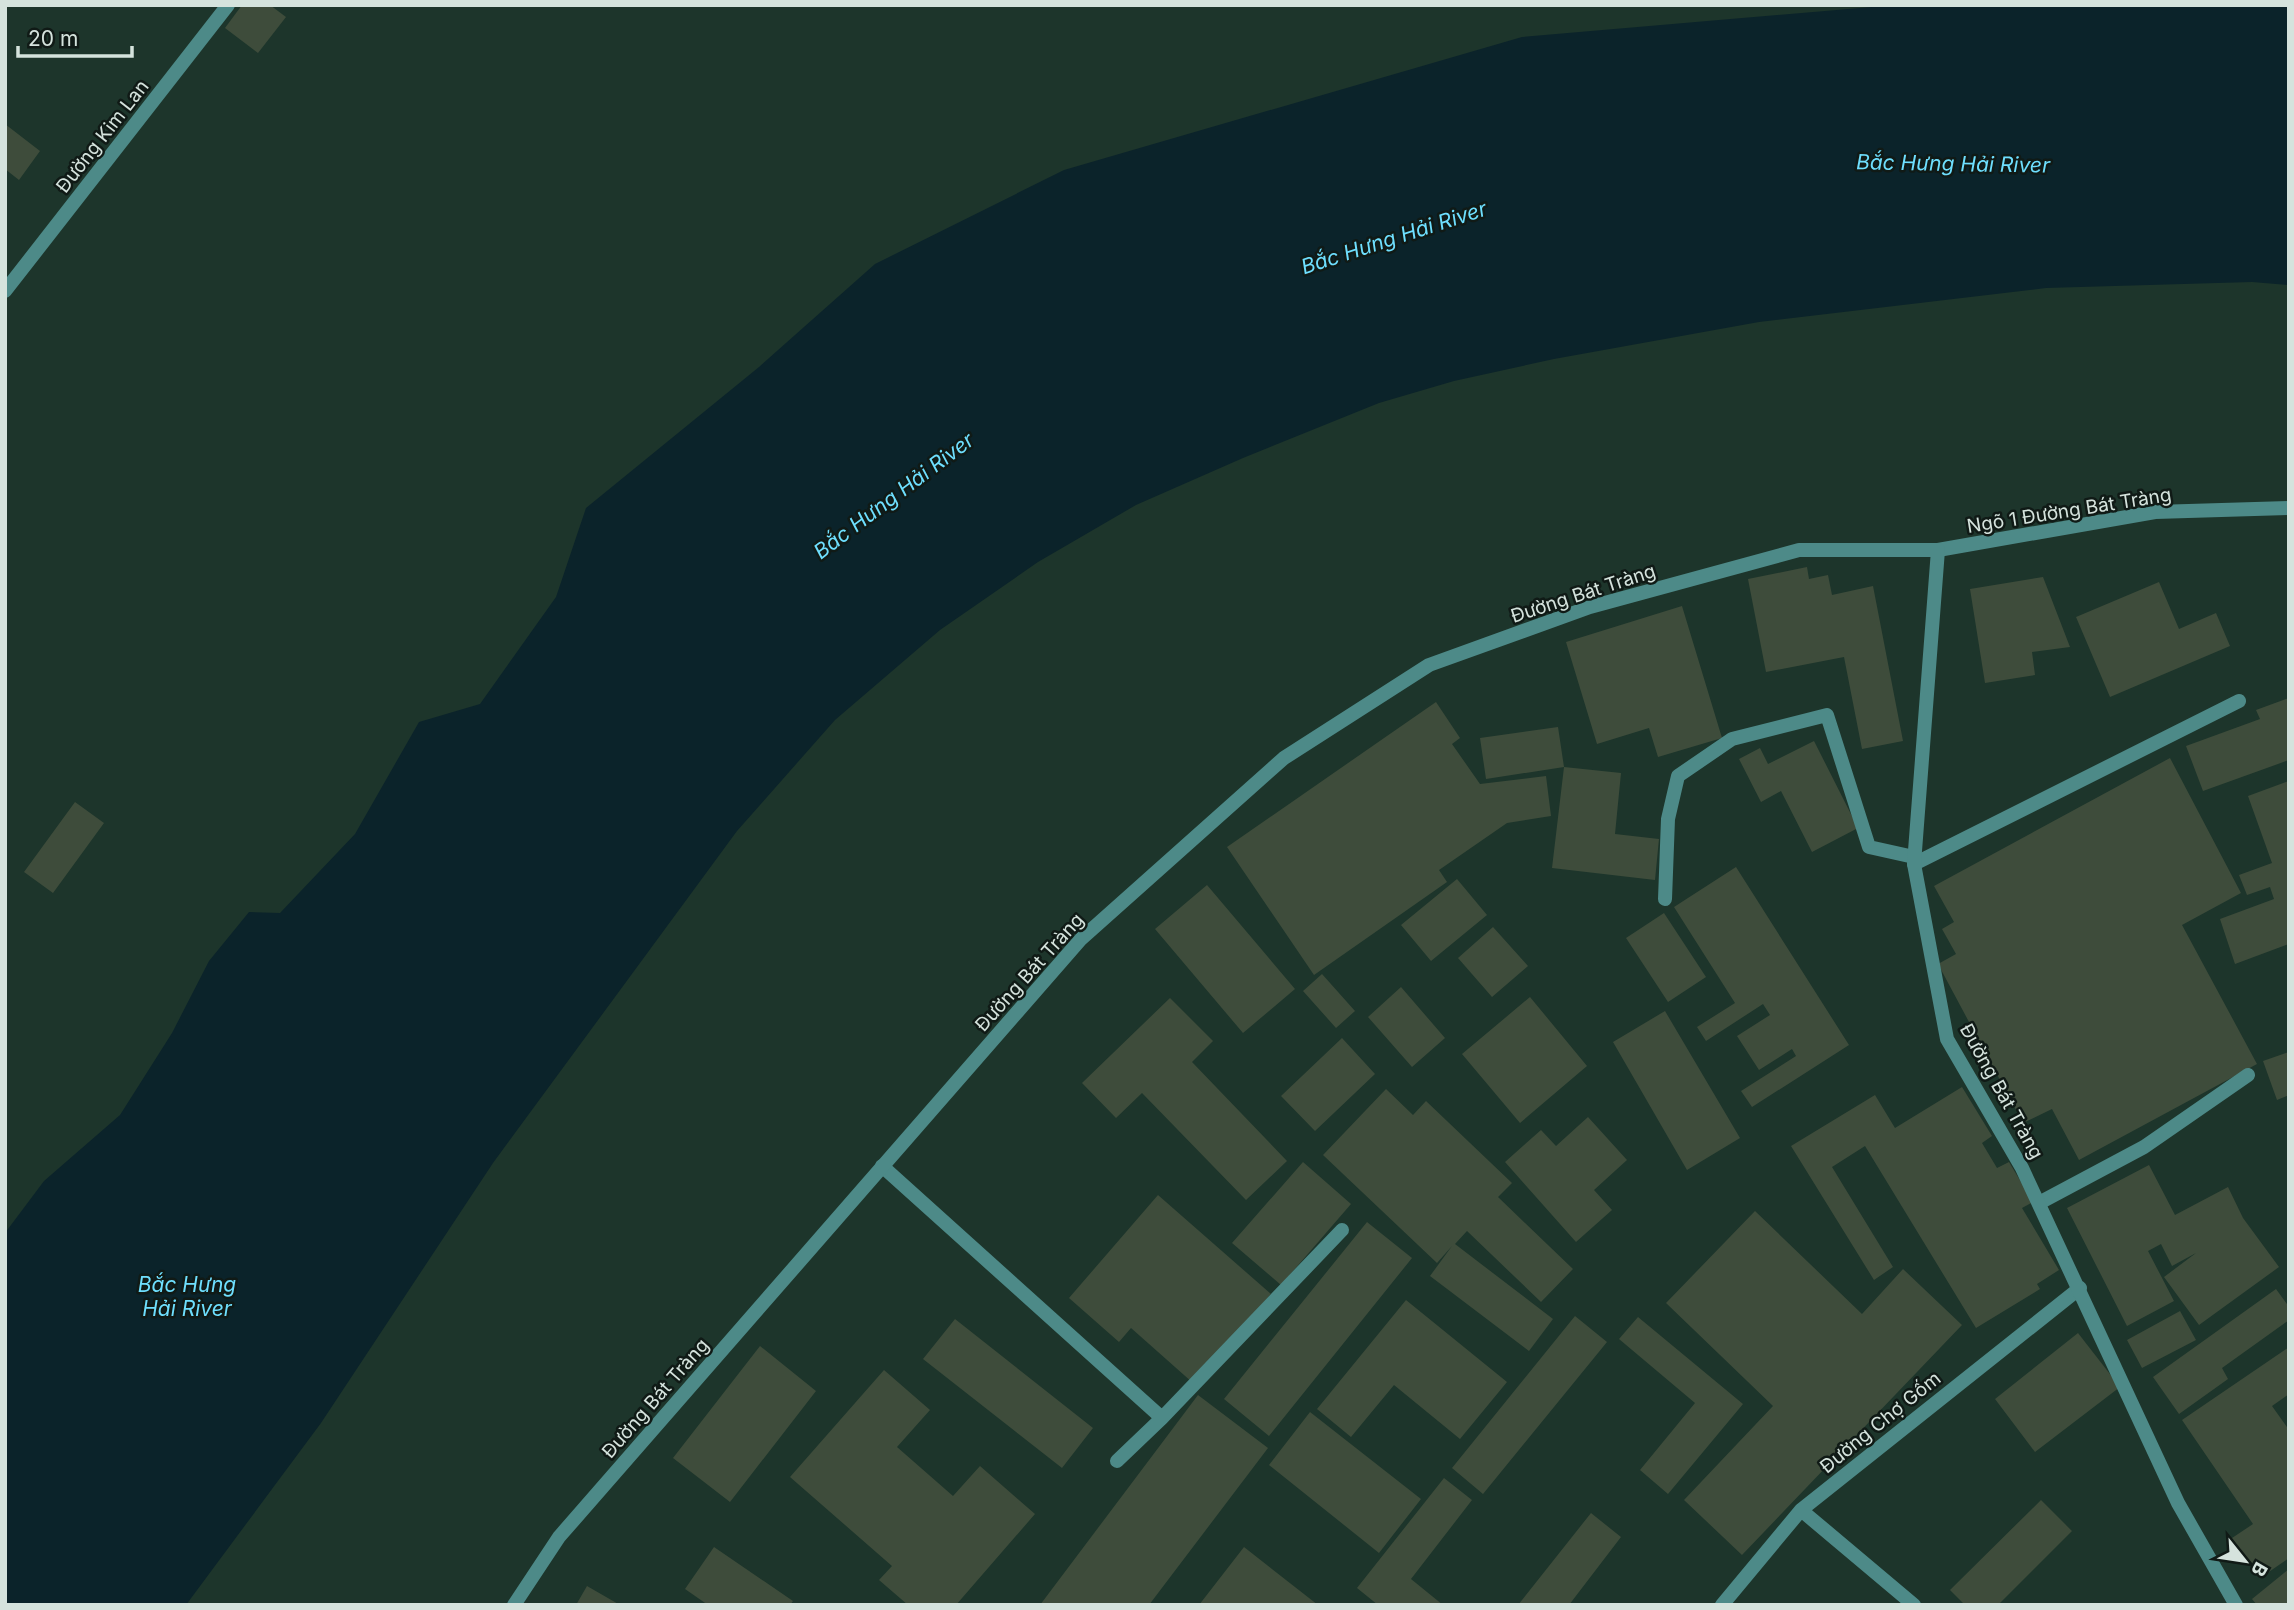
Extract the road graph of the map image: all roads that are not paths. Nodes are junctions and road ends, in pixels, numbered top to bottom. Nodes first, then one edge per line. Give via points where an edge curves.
1 (228, 5) edge
2 (5, 291) edge
3 (2289, 508) edge
4 (1938, 550) junction
5 (2239, 701) dead end
6 (1914, 861) junction
7 (1665, 899) dead end
8 (2248, 1076) dead end
9 (882, 1166) junction
10 (2039, 1203) junction
11 (1342, 1230) dead end
12 (2080, 1288) junction
13 (1163, 1418) junction
14 (1117, 1461) dead end
15 (1801, 1510) junction
16 (514, 1605) edge
17 (1723, 1605) edge
18 (1913, 1605) edge
19 (2236, 1605) edge

1 - 2 street, Đường Kim Lan
3 - 4 street, Ngõ 1 Đường Bát Tràng via 2155,512
4 - 6 street, Đường Bát Tràng
4 - 9 street, Đường Bát Tràng via 1799,550 1590,607 1429,665 1284,758 1080,939
5 - 6 street
6 - 7 street via 1869,847 1827,715 1732,739 1678,776 1668,819
6 - 10 street, Đường Bát Tràng via 1947,1039
8 - 10 street via 2144,1147
9 - 13 street
9 - 16 street, Đường Bát Tràng via 559,1537
10 - 12 street, Đường Bát Tràng
11 - 13 street
12 - 15 street, Đường Chợ Gốm
12 - 19 street, Đường Bát Tràng via 2178,1503
13 - 14 street
15 - 17 street, Đường Chợ Gốm
15 - 18 street

